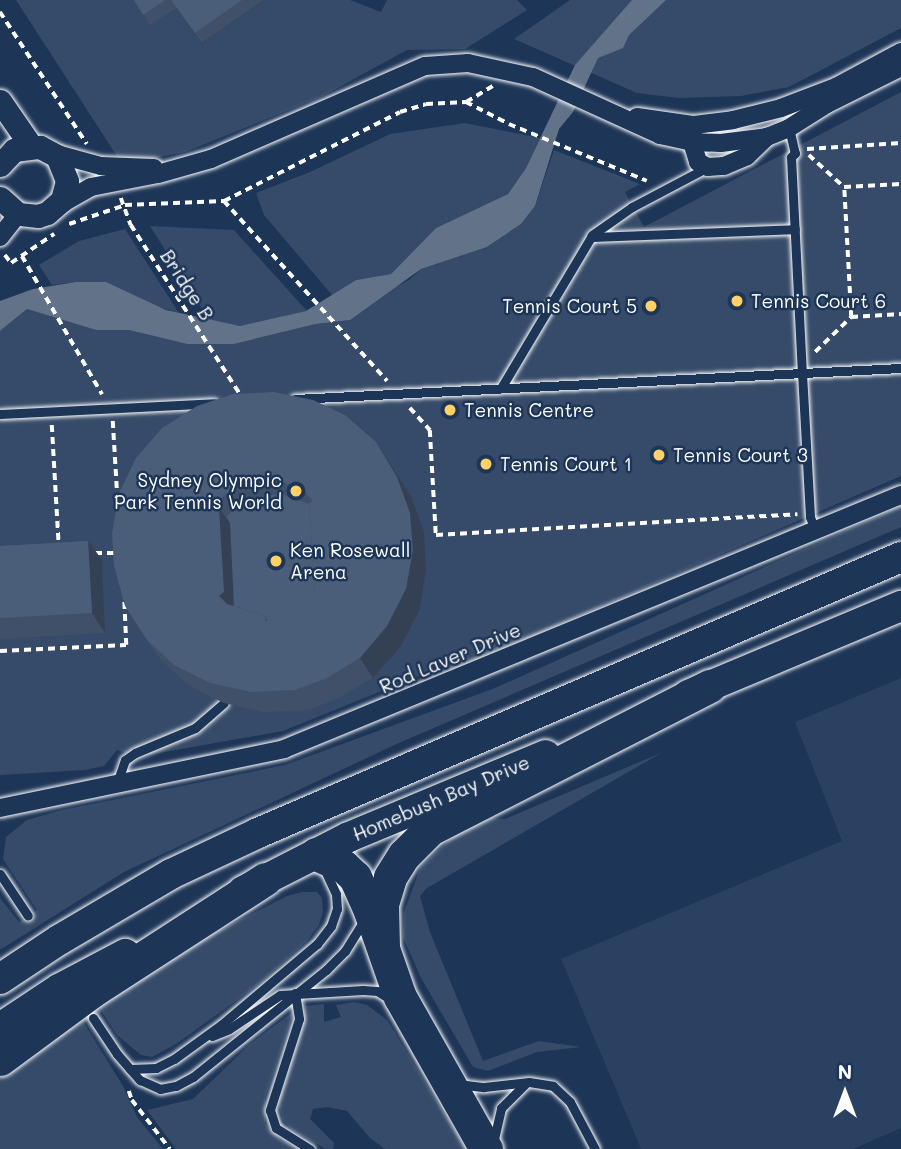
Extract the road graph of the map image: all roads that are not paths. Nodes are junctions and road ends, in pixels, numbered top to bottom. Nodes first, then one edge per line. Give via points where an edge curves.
1 (901, 52) edge
2 (901, 67) edge
3 (0, 101) edge
4 (789, 128) junction
5 (693, 134) junction
6 (767, 137) junction
7 (31, 146) junction
8 (53, 153) junction
9 (1, 162) edge
10 (196, 164) junction
11 (708, 167) junction
12 (0, 198) edge
13 (56, 208) junction
14 (18, 214) junction
15 (795, 229) junction
16 (0, 237) edge
17 (591, 237) junction
18 (901, 368) edge
19 (802, 369) junction
20 (501, 388) junction
21 (287, 399) edge
22 (245, 401) edge
23 (0, 414) edge
24 (901, 495) edge
25 (816, 532) junction
26 (901, 557) edge
27 (901, 606) edge
28 (901, 620) edge
29 (799, 649) junction
30 (709, 686) junction
31 (224, 703) edge
32 (117, 783) junction
33 (0, 808) edge
34 (297, 816) junction
35 (316, 854) junction
36 (0, 874) edge
37 (390, 877) junction
38 (265, 879) junction
39 (370, 911) junction
40 (28, 916) dead end
41 (383, 946) junction
42 (0, 979) edge
43 (295, 993) junction
44 (93, 1018) dead end
45 (411, 1019) junction
46 (0, 1028) edge
47 (200, 1041) junction
48 (0, 1059) edge
49 (128, 1067) junction
50 (446, 1081) junction
51 (529, 1082) junction
52 (310, 1149) edge
53 (486, 1149) edge
54 (494, 1149) edge
55 (595, 1149) edge

1 - 5 street via 836,87
2 - 4 street
3 - 7 street
4 - 6 street
4 - 15 lane via 795,153 791,157
5 - 6 street via 721,143
5 - 10 street via 617,113 533,77 468,63 425,66
5 - 11 street via 698,162
6 - 11 street via 747,156
7 - 8 street
7 - 9 street via 15,150
8 - 10 street via 100,166
8 - 13 street via 62,163 67,181
10 - 13 street via 84,190
11 - 17 lane via 632,207
12 - 14 street
13 - 14 street via 38,216
14 - 16 street
15 - 17 lane
15 - 19 lane
17 - 20 lane
18 - 19 lane
19 - 20 lane
19 - 25 lane via 810,513
20 - 21 lane
22 - 23 lane
24 - 25 street, Rod Laver Drive
25 - 32 street, Rod Laver Drive via 284,748
26 - 34 highway, Homebush Bay Drive
27 - 29 highway, Homebush Bay Drive
28 - 29 highway
29 - 30 highway, Homebush Bay Drive
30 - 35 highway, Homebush Bay Drive
30 - 37 highway via 430,829
31 - 32 lane via 195,728 135,752 125,760
32 - 33 street, Rod Laver Drive
34 - 35 highway
34 - 42 highway, Homebush Bay Drive via 171,874
35 - 38 highway, Homebush Bay Drive
35 - 39 highway via 349,871
35 - 47 lane via 336,894 331,926 309,953
36 - 40 lane
37 - 39 lane
37 - 41 highway via 382,904
38 - 46 highway, Homebush Bay Drive via 59,989
38 - 48 highway via 92,992
39 - 41 highway
39 - 43 lane via 339,957
41 - 45 highway
43 - 45 lane via 377,992
43 - 47 lane via 274,998 229,1029
43 - 49 lane via 176,1086 153,1087
43 - 52 lane via 299,1019 270,1110 276,1128
44 - 49 lane
45 - 50 highway
47 - 49 lane via 163,1065 141,1071
50 - 51 lane via 484,1087
50 - 53 highway
51 - 54 lane via 501,1108
51 - 55 lane via 552,1086 565,1095

